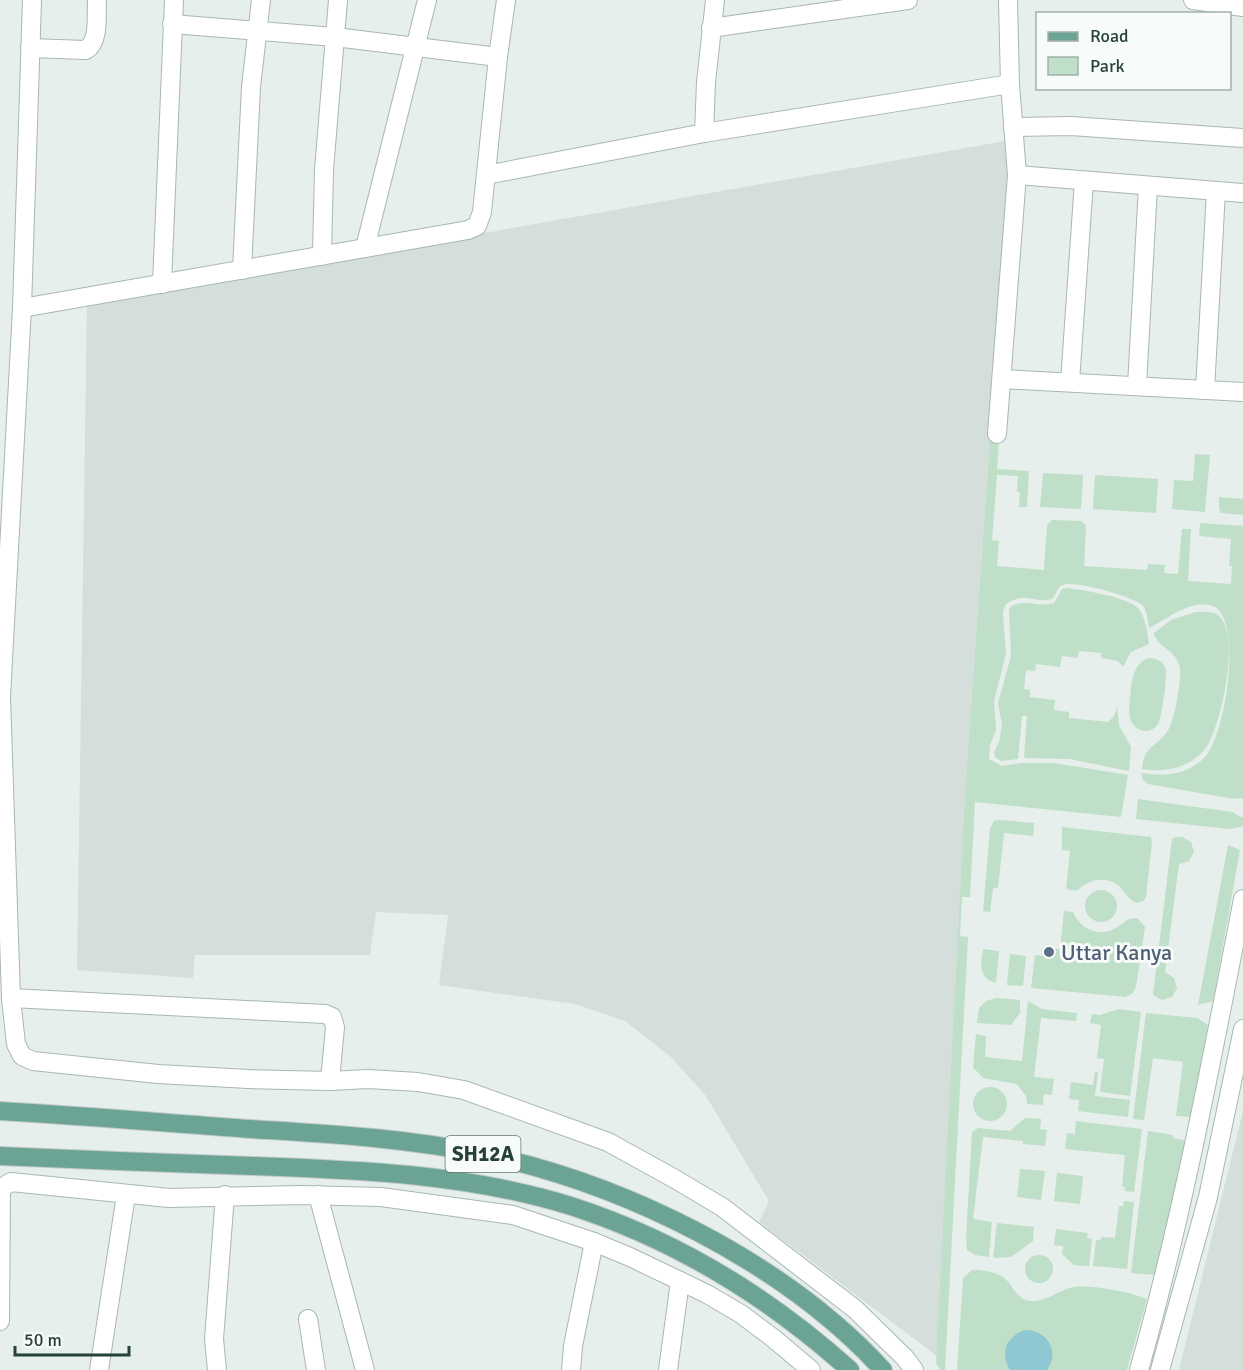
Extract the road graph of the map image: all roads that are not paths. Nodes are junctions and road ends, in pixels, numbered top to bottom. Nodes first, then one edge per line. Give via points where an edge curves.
1 (32, 0) edge
2 (97, 0) edge
3 (174, 0) edge
4 (261, 0) edge
5 (338, 0) edge
6 (427, 0) edge
7 (506, 0) edge
8 (715, 0) edge
9 (908, 0) edge
10 (1008, 0) edge
11 (1193, 0) edge
12 (1243, 7) edge
13 (172, 24) junction
14 (711, 28) junction
15 (259, 32) junction
16 (335, 38) junction
17 (414, 47) junction
18 (30, 48) junction
19 (498, 57) junction
20 (1010, 84) junction
21 (1013, 127) junction
22 (704, 133) junction
23 (1243, 138) edge
24 (1017, 175) junction
25 (486, 176) junction
26 (1084, 181) junction
27 (1148, 186) junction
28 (1216, 191) junction
29 (1243, 193) edge
30 (365, 248) junction
31 (322, 256) junction
32 (242, 270) junction
33 (162, 284) junction
34 (22, 308) junction
35 (1002, 379) junction
36 (1070, 382) junction
37 (1137, 386) junction
38 (1205, 390) junction
39 (1243, 392) edge
40 (997, 434) dead end
41 (0, 695) edge
42 (1243, 899) edge
43 (1240, 926) edge
44 (11, 998) junction
45 (1243, 1029) edge
46 (330, 1082) junction
47 (0, 1111) edge
48 (0, 1156) edge
49 (126, 1195) junction
50 (225, 1195) junction
51 (318, 1195) junction
52 (594, 1242) junction
53 (681, 1281) junction
54 (1161, 1292) junction
55 (1180, 1297) junction
56 (308, 1319) dead end
57 (0, 1321) edge
58 (99, 1370) edge
59 (217, 1370) edge
60 (316, 1370) edge
61 (365, 1370) edge
62 (571, 1370) edge
63 (668, 1370) edge
64 (811, 1370) edge
65 (850, 1370) edge
66 (883, 1370) edge
67 (914, 1370) edge
68 (1139, 1370) edge
69 (1160, 1370) edge

1 - 18 street
2 - 18 street via 95,36 86,50
3 - 13 street
4 - 15 street
5 - 16 street
6 - 17 street
7 - 19 street
8 - 14 street
9 - 14 street
10 - 20 street
11 - 12 street
13 - 15 street
13 - 33 street
14 - 22 street
15 - 16 street
15 - 32 street via 251,87
16 - 17 street
16 - 31 street via 324,170
17 - 19 street
17 - 30 street
18 - 34 street
19 - 25 street
20 - 21 street
20 - 22 street
21 - 23 street via 1071,126
21 - 24 street
22 - 25 street
24 - 26 street
24 - 35 street
25 - 30 street via 477,226
26 - 27 street
26 - 36 street
27 - 28 street
27 - 37 street
28 - 29 street
28 - 38 street
30 - 31 street
31 - 32 street
32 - 33 street
33 - 34 street
34 - 41 street
35 - 36 street
35 - 40 street
36 - 37 street
37 - 38 street
38 - 39 street
41 - 44 street
42 - 43 street
43 - 54 street
44 - 46 street via 16,1044 22,1056 33,1061 158,1074
44 - 46 street via 325,1014 332,1017 335,1027
45 - 55 street via 1208,1197
46 - 67 street via 368,1079 440,1085 608,1142 722,1207 855,1309
47 - 66 main road, SH12A via 424,1143 547,1171 607,1189 722,1245 798,1295
48 - 65 main road, SH12A via 362,1171 434,1177 541,1198 618,1223 700,1261 786,1317
49 - 50 street
49 - 57 street via 16,1182 3,1187
49 - 58 street
50 - 51 street
50 - 59 street via 214,1339
51 - 52 street via 381,1197 478,1209 542,1223
51 - 61 street
52 - 53 street
52 - 62 street
53 - 63 street
53 - 64 street via 741,1314
54 - 55 street
54 - 68 street
55 - 69 street
56 - 60 street

